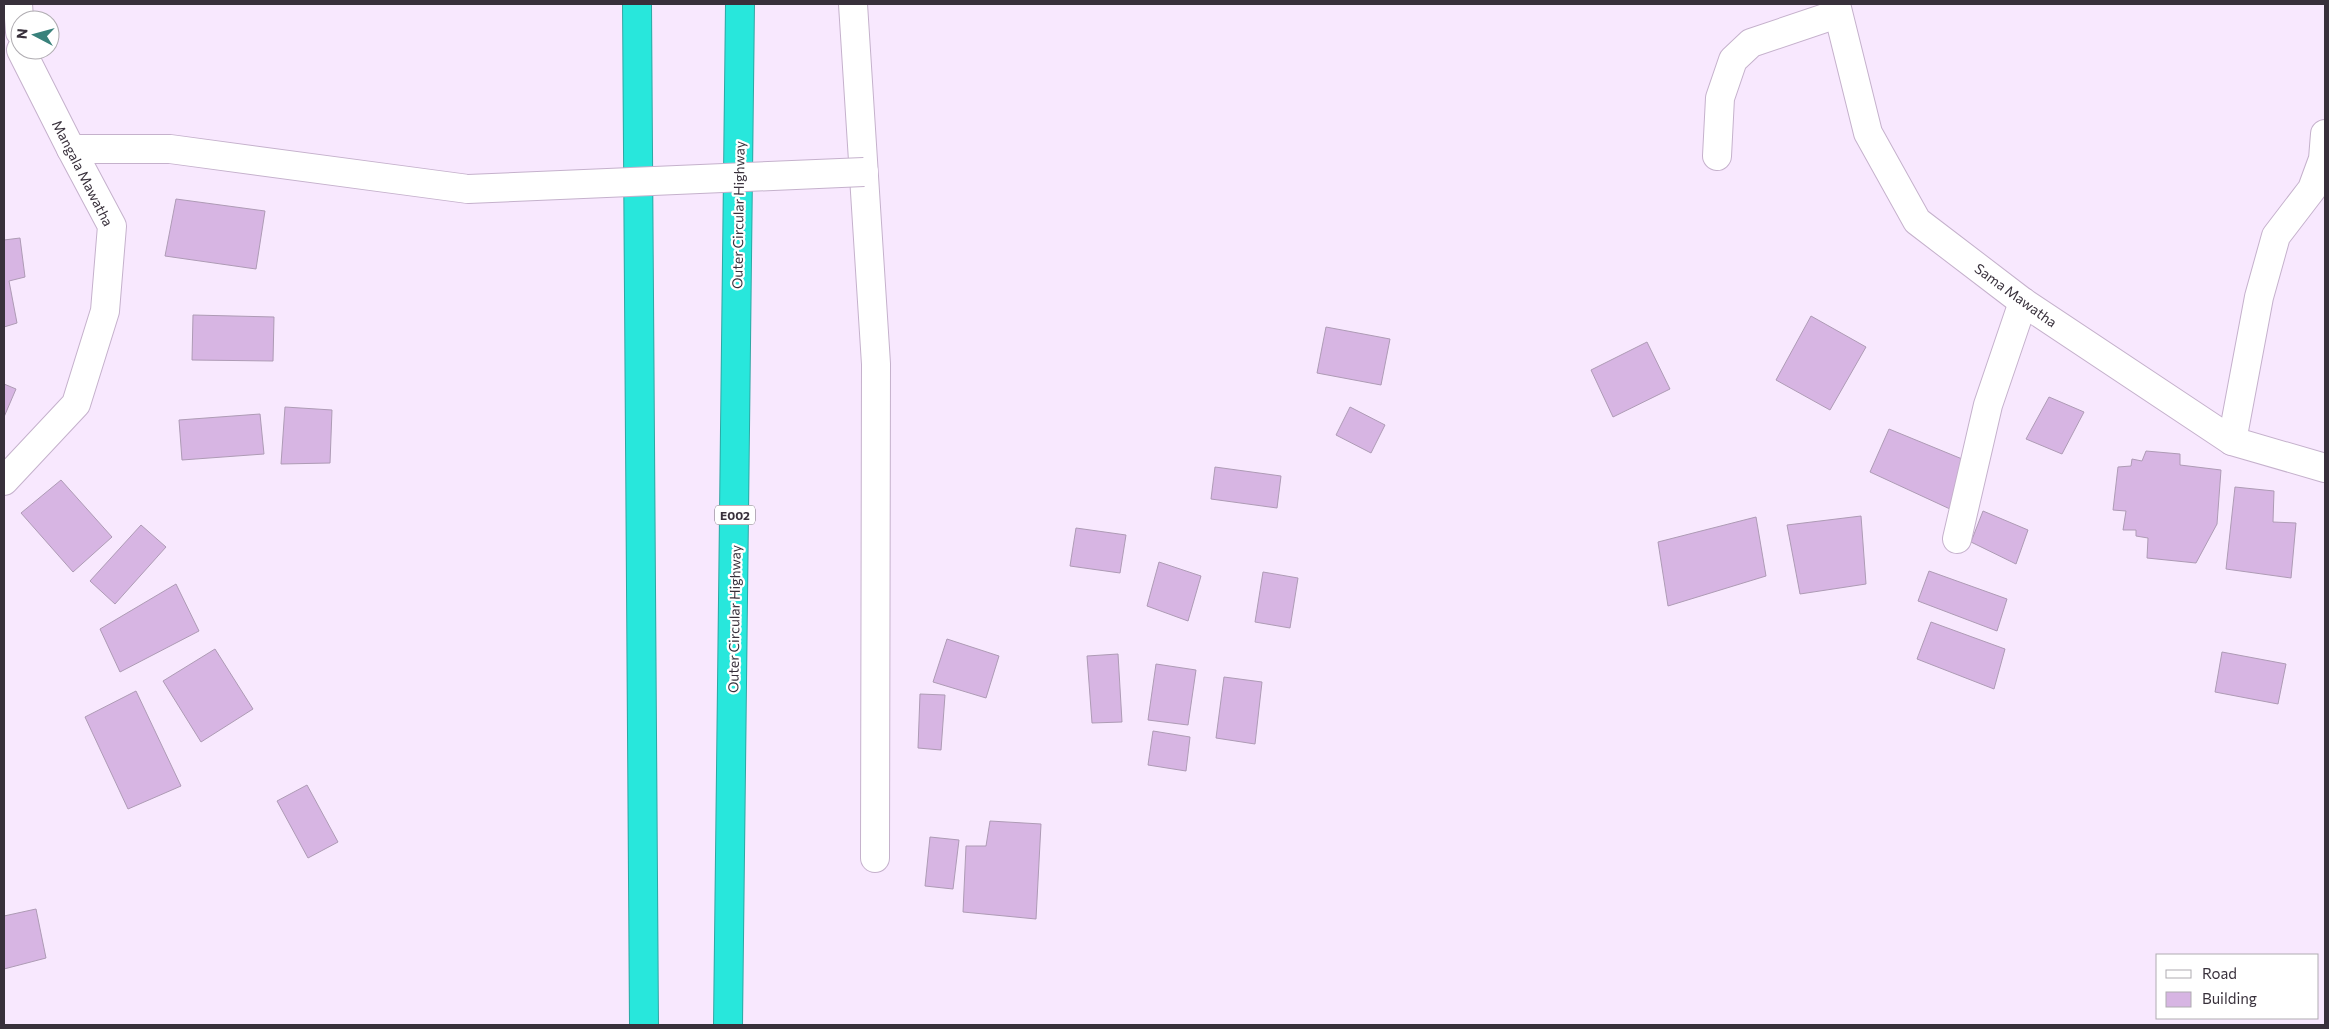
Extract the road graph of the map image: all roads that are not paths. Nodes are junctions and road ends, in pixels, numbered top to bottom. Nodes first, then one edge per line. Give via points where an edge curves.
1 (637, 4) edge
2 (740, 4) edge
3 (853, 4) edge
4 (1836, 9) edge
5 (25, 60) edge
6 (2325, 134) edge
7 (70, 149) junction
8 (1717, 156) dead end
9 (864, 172) junction
10 (2023, 302) junction
11 (2232, 441) junction
12 (2325, 468) edge
13 (4, 481) edge
14 (1957, 539) dead end
15 (875, 858) dead end
16 (644, 1025) edge
17 (728, 1025) edge

1 - 16 highway
2 - 17 highway, Outer Circular Highway / E002
3 - 9 street
4 - 8 street via 1752,43 1733,60 1720,98
4 - 10 street, Sama Mawatha via 1868,133 1917,221
5 - 7 street, Mangala Mawatha
6 - 11 street via 2323,159 2312,189 2276,236 2259,297
7 - 9 street, bridge via 170,149 468,189
7 - 13 street, Mangala Mawatha via 112,226 105,312 76,404
9 - 15 street via 876,364
10 - 11 street, Sama Mawatha
10 - 14 street via 1988,405
11 - 12 street, Sama Mawatha

